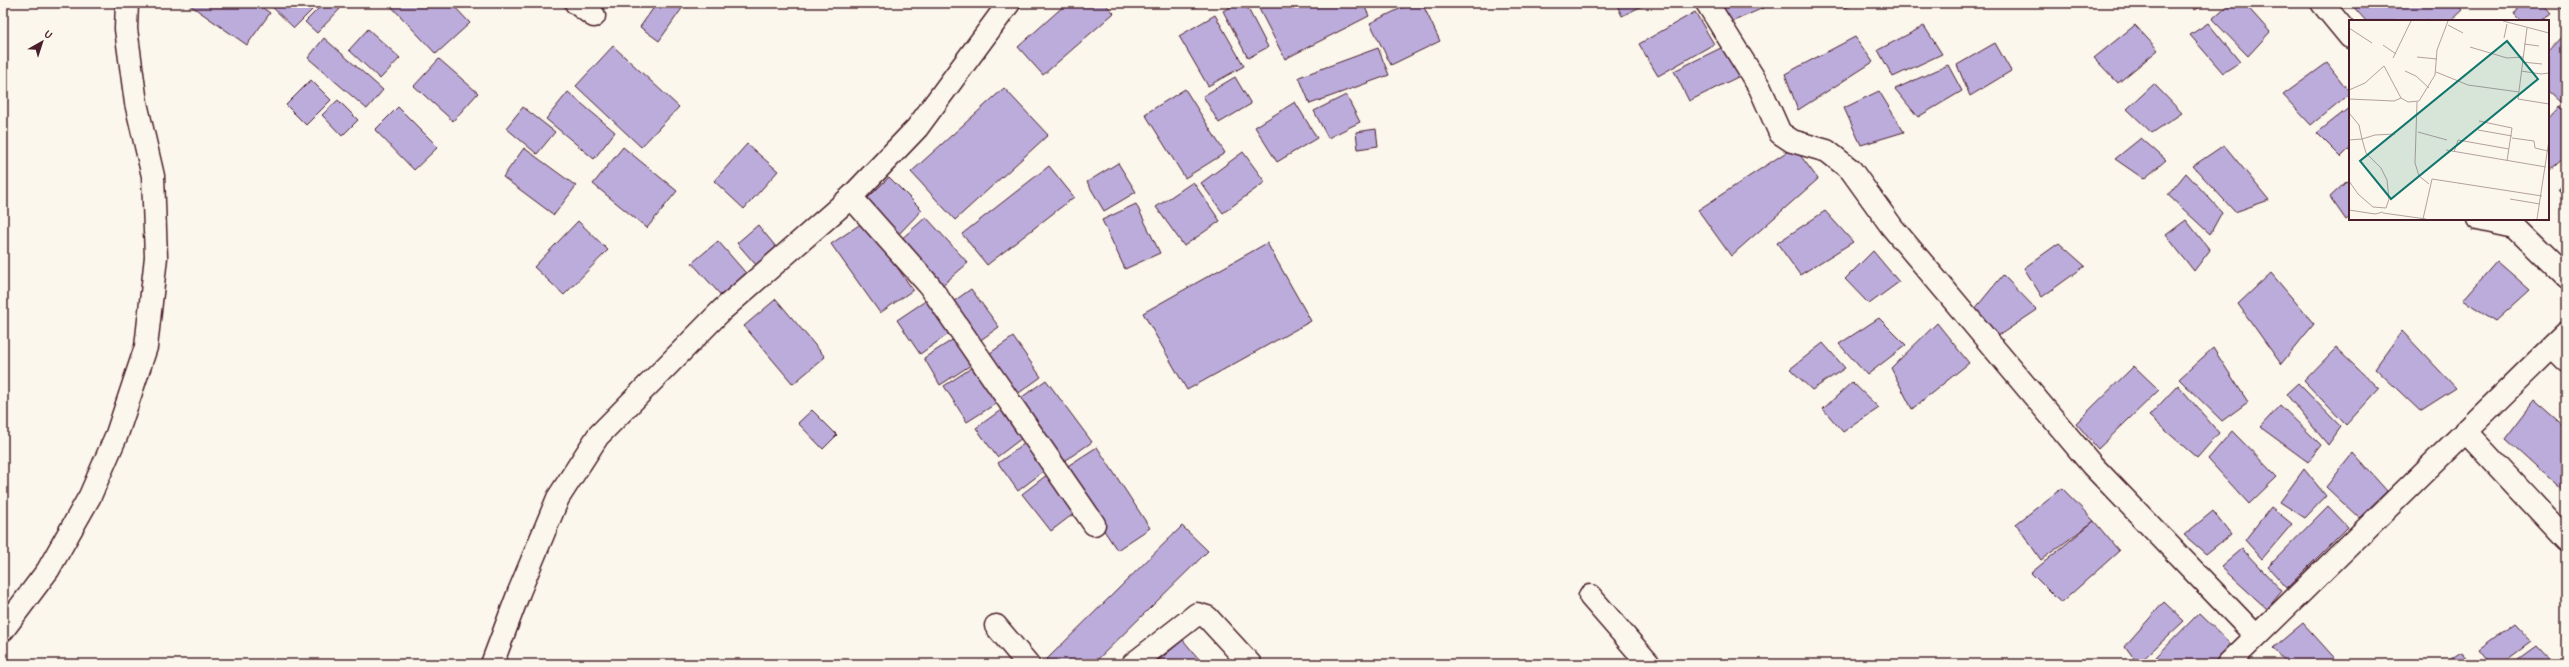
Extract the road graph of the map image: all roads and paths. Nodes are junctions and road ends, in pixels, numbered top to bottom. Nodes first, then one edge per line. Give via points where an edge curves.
1 (127, 3) edge
2 (576, 3) edge
3 (1010, 3) edge
4 (1707, 3) edge
5 (2322, 3) edge
6 (594, 16) dead end
7 (2349, 36) edge
8 (851, 197) junction
9 (2483, 220) edge
10 (2566, 277) edge
11 (2561, 347) edge
12 (2465, 431) junction
13 (1094, 524) dead end
14 (2566, 539) edge
15 (1590, 596) dead end
16 (996, 626) dead end
17 (3, 630) edge
18 (2256, 636) junction
19 (492, 664) edge
20 (1028, 664) edge
21 (1133, 664) edge
22 (1250, 664) edge
23 (1649, 664) edge
24 (2228, 664) edge

1 - 17 street via 126,29 135,96 153,176 156,257 146,347 117,434 90,496 48,570
2 - 6 street
3 - 8 street via 917,128
4 - 18 street via 1760,88 1780,133 1792,141 1827,151 1851,170 1892,227 2092,465
5 - 7 street
8 - 13 street via 929,286
8 - 19 street via 722,310 598,436 558,498 518,592
9 - 10 street via 2515,227
11 - 12 street
12 - 14 street
12 - 18 street
15 - 23 street
16 - 20 street
18 - 24 street
21 - 22 street via 1197,614 1208,617

